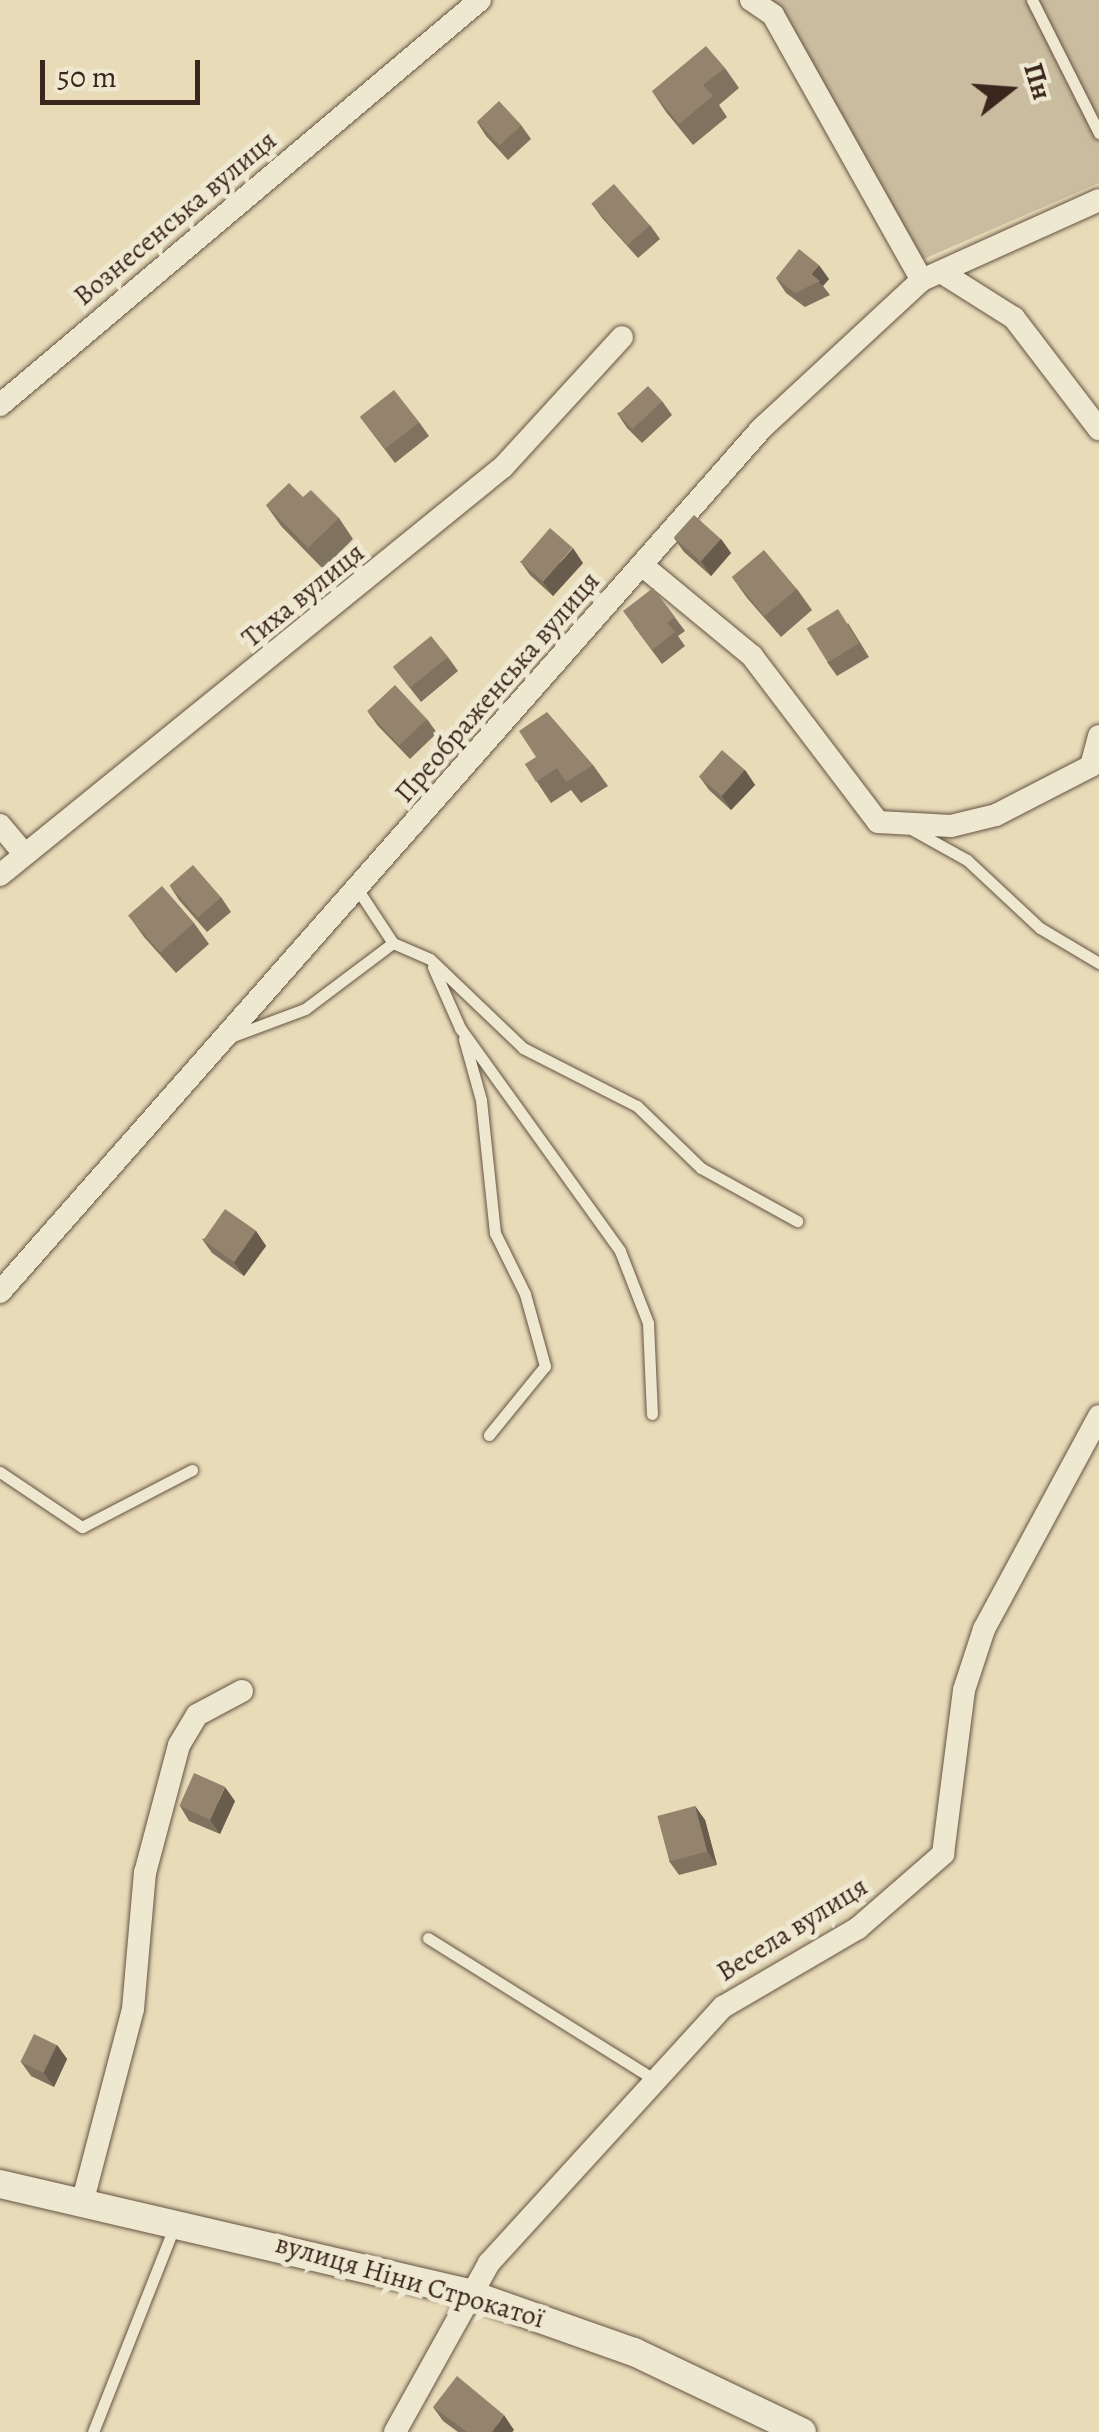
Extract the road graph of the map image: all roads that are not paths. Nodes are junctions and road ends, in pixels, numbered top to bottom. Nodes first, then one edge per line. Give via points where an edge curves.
1 (480, 0) edge
2 (752, 0) edge
3 (1032, 0) edge
4 (1099, 133) edge
5 (1099, 200) edge
6 (932, 276) junction
7 (622, 337) dead end
8 (0, 405) edge
9 (1099, 430) edge
10 (643, 566) junction
11 (1099, 736) edge
12 (0, 825) edge
13 (908, 828) junction
14 (24, 854) junction
15 (0, 875) edge
16 (358, 890) junction
17 (392, 944) junction
18 (430, 960) junction
19 (1099, 963) edge
20 (460, 1028) junction
21 (230, 1037) junction
22 (797, 1221) dead end
23 (0, 1292) edge
24 (652, 1414) dead end
25 (1099, 1416) edge
26 (489, 1435) dead end
27 (192, 1470) dead end
28 (0, 1472) edge
29 (242, 1691) dead end
30 (428, 1938) dead end
31 (659, 2082) junction
32 (0, 2184) edge
33 (84, 2196) junction
34 (178, 2219) junction
35 (466, 2293) junction
36 (93, 2432) edge
37 (395, 2432) edge
38 (802, 2432) edge

1 - 8 street, Вознесенська вулиця
2 - 6 street via 773,15
3 - 4 lane
5 - 6 street, Преображенська вулиця
6 - 9 street via 1014,318
6 - 10 street, Преображенська вулиця via 763,427
7 - 14 street, Тиха вулиця via 503,468
10 - 13 street via 803,712 856,804 878,822
10 - 16 street, Преображенська вулиця
11 - 13 street via 1091,766 1035,797 951,826
12 - 14 street
13 - 19 lane via 967,860 1040,928
14 - 15 street, Тиха вулиця
16 - 17 lane
16 - 21 street, Преображенська вулиця
17 - 18 lane
17 - 21 lane via 305,1009
18 - 20 lane
18 - 22 lane via 523,1048 637,1106 701,1168
20 - 24 lane via 620,1251 648,1323
20 - 26 lane via 481,1100 480,1158 495,1234 525,1294 545,1366
21 - 23 street, Преображенська вулиця
25 - 31 street, Весела вулиця via 984,1629 964,1690 943,1854 858,1928 723,2008
27 - 28 lane via 82,1527
29 - 33 street via 197,1715 179,1745 145,1873 133,2010
30 - 31 lane
31 - 35 street, Весела вулиця
32 - 33 street, вулиця Ніни Строкатої
33 - 34 street, вулиця Ніни Строкатої
34 - 35 street, вулиця Ніни Строкатої
34 - 36 lane
35 - 37 street, Весела вулиця
35 - 38 street, вулиця Ніни Строкатої via 634,2352

